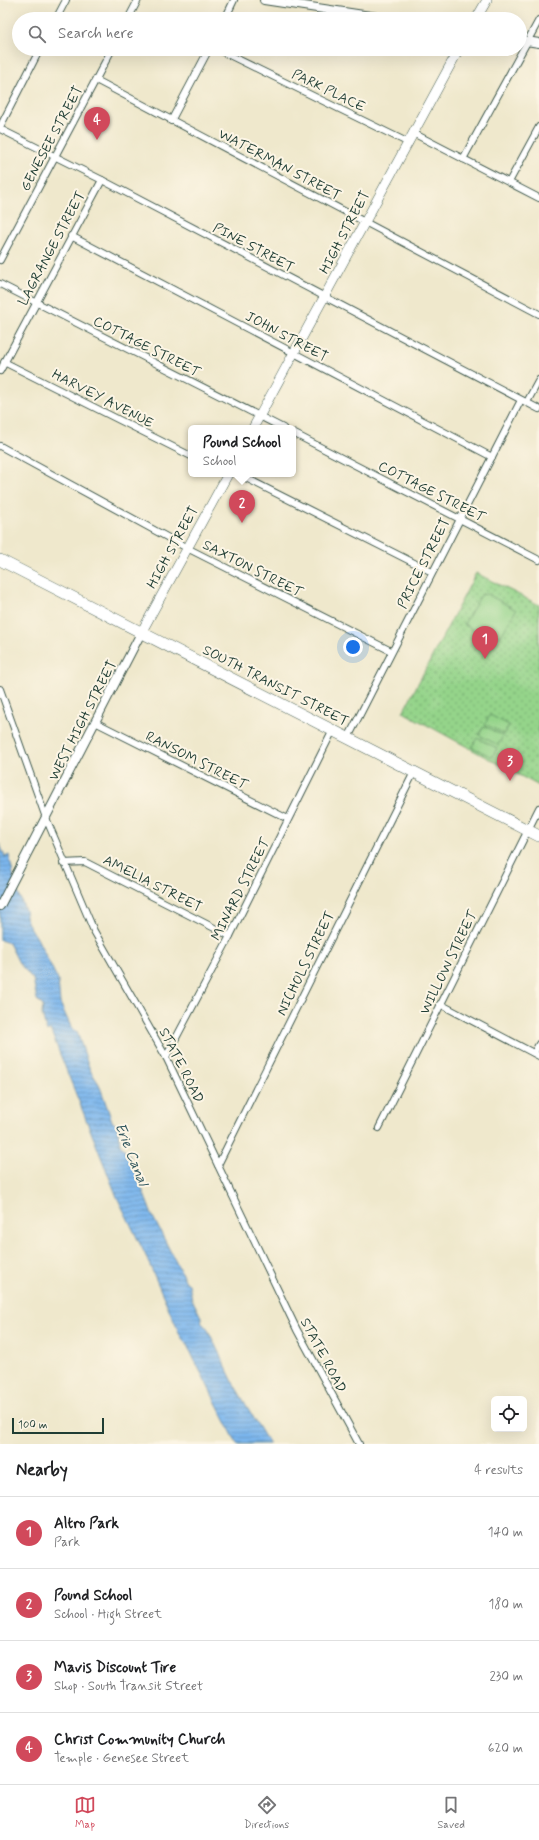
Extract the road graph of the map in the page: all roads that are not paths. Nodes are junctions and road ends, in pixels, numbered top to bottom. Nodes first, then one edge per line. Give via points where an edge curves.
1 (66, 0) edge
2 (138, 0) edge
3 (234, 0) edge
4 (264, 0) edge
5 (487, 0) edge
6 (276, 1) edge
7 (60, 12) edge
8 (132, 12) edge
9 (228, 12) edge
10 (346, 12) edge
11 (480, 12) edge
12 (539, 20) edge
13 (527, 36) edge
14 (527, 41) edge
15 (539, 43) edge
16 (36, 56) edge
17 (108, 56) edge
18 (205, 56) edge
19 (231, 56) edge
20 (455, 56) edge
21 (516, 56) edge
22 (96, 80) junction
23 (171, 121) junction
24 (539, 127) edge
25 (0, 128) edge
26 (413, 133) junction
27 (409, 143) junction
28 (55, 156) junction
29 (463, 158) junction
30 (102, 180) junction
31 (509, 182) junction
32 (539, 198) edge
33 (365, 223) junction
34 (71, 236) junction
35 (0, 260) edge
36 (0, 284) edge
37 (325, 298) junction
38 (35, 303) junction
39 (539, 314) edge
40 (294, 353) junction
41 (4, 362) junction
42 (0, 370) edge
43 (539, 380) edge
44 (524, 401) junction
45 (539, 409) edge
46 (260, 416) junction
47 (256, 425) edge
48 (277, 425) edge
49 (296, 435) edge
50 (0, 446) edge
51 (188, 454) edge
52 (492, 457) junction
53 (226, 477) edge
54 (244, 477) edge
55 (459, 519) junction
56 (187, 548) junction
57 (0, 560) edge
58 (539, 560) edge
59 (432, 572) junction
60 (141, 633) junction
61 (391, 651) junction
62 (0, 689) edge
63 (95, 722) junction
64 (333, 730) junction
65 (348, 738) junction
66 (414, 772) junction
67 (539, 808) edge
68 (46, 818) junction
69 (288, 819) junction
70 (527, 830) junction
71 (539, 836) edge
72 (64, 863) junction
73 (0, 906) edge
74 (230, 936) junction
75 (440, 1004) junction
76 (539, 1044) edge
77 (536, 1054) edge
78 (166, 1057) junction
79 (379, 1128) dead end
80 (218, 1165) junction
81 (359, 1444) edge

1 - 7 street
2 - 8 street
3 - 9 street
4 - 6 street
5 - 11 main road
6 - 10 street
12 - 13 street
14 - 15 street
16 - 25 street
17 - 22 street, GENESEE STREET
18 - 23 street
19 - 27 street, PARK PLACE
20 - 26 main road, HIGH STREET
21 - 29 street
22 - 23 street, WATERMAN STREET
22 - 28 street, GENESEE STREET
23 - 33 street, WATERMAN STREET
24 - 31 street
25 - 28 street, PINE STREET
26 - 27 main road, HIGH STREET
26 - 29 street
27 - 33 main road, HIGH STREET
28 - 30 street, PINE STREET
28 - 35 street, GENESEE STREET
29 - 31 street
30 - 34 street, LAGRANGE STREET
30 - 37 street, PINE STREET
31 - 32 street
33 - 37 main road, HIGH STREET
33 - 39 street, WATERMAN STREET
34 - 38 street, LAGRANGE STREET
34 - 40 street, JOHN STREET
36 - 38 street, COTTAGE STREET
37 - 40 main road, HIGH STREET
37 - 44 street, PINE STREET
38 - 41 street, LAGRANGE STREET
38 - 46 street, COTTAGE STREET
40 - 46 main road, HIGH STREET
40 - 52 street, JOHN STREET
41 - 42 street, LAGRANGE STREET
41 - 51 street, HARVEY AVENUE
43 - 44 street, PRICE STREET
44 - 45 street, PINE STREET
44 - 52 street, PRICE STREET
46 - 47 main road, HIGH STREET
46 - 48 street, COTTAGE STREET
49 - 55 street, COTTAGE STREET
50 - 56 street, SAXTON STREET
52 - 55 street, PRICE STREET
53 - 56 main road, HIGH STREET
54 - 59 street
55 - 58 street, COTTAGE STREET
55 - 59 street, PRICE STREET
56 - 60 main road, HIGH STREET
56 - 61 street, SAXTON STREET
57 - 60 highway, SOUTH TRANSIT STREET
59 - 61 street, PRICE STREET
60 - 63 street, WEST HIGH STREET
60 - 64 highway, SOUTH TRANSIT STREET
61 - 65 street, PRICE STREET
62 - 68 street, STATE ROAD
63 - 68 street, WEST HIGH STREET
63 - 69 street, RANSOM STREET
64 - 65 highway, SOUTH TRANSIT STREET
64 - 69 street, MINARD STREET
65 - 66 highway, SOUTH TRANSIT STREET
66 - 70 highway, SOUTH TRANSIT STREET
66 - 80 street, NICHOLS STREET
67 - 70 street, WILLOW STREET
68 - 72 street, STATE ROAD
68 - 73 street, WEST HIGH STREET
69 - 74 street, MINARD STREET
70 - 71 highway, SOUTH TRANSIT STREET
70 - 75 street, WILLOW STREET
72 - 74 street, AMELIA STREET via 85,862
72 - 78 street, STATE ROAD via 94,932
74 - 78 street, MINARD STREET
75 - 77 street
75 - 79 street, WILLOW STREET
76 - 77 street
78 - 80 street, STATE ROAD
80 - 81 street, STATE ROAD via 297,1330

